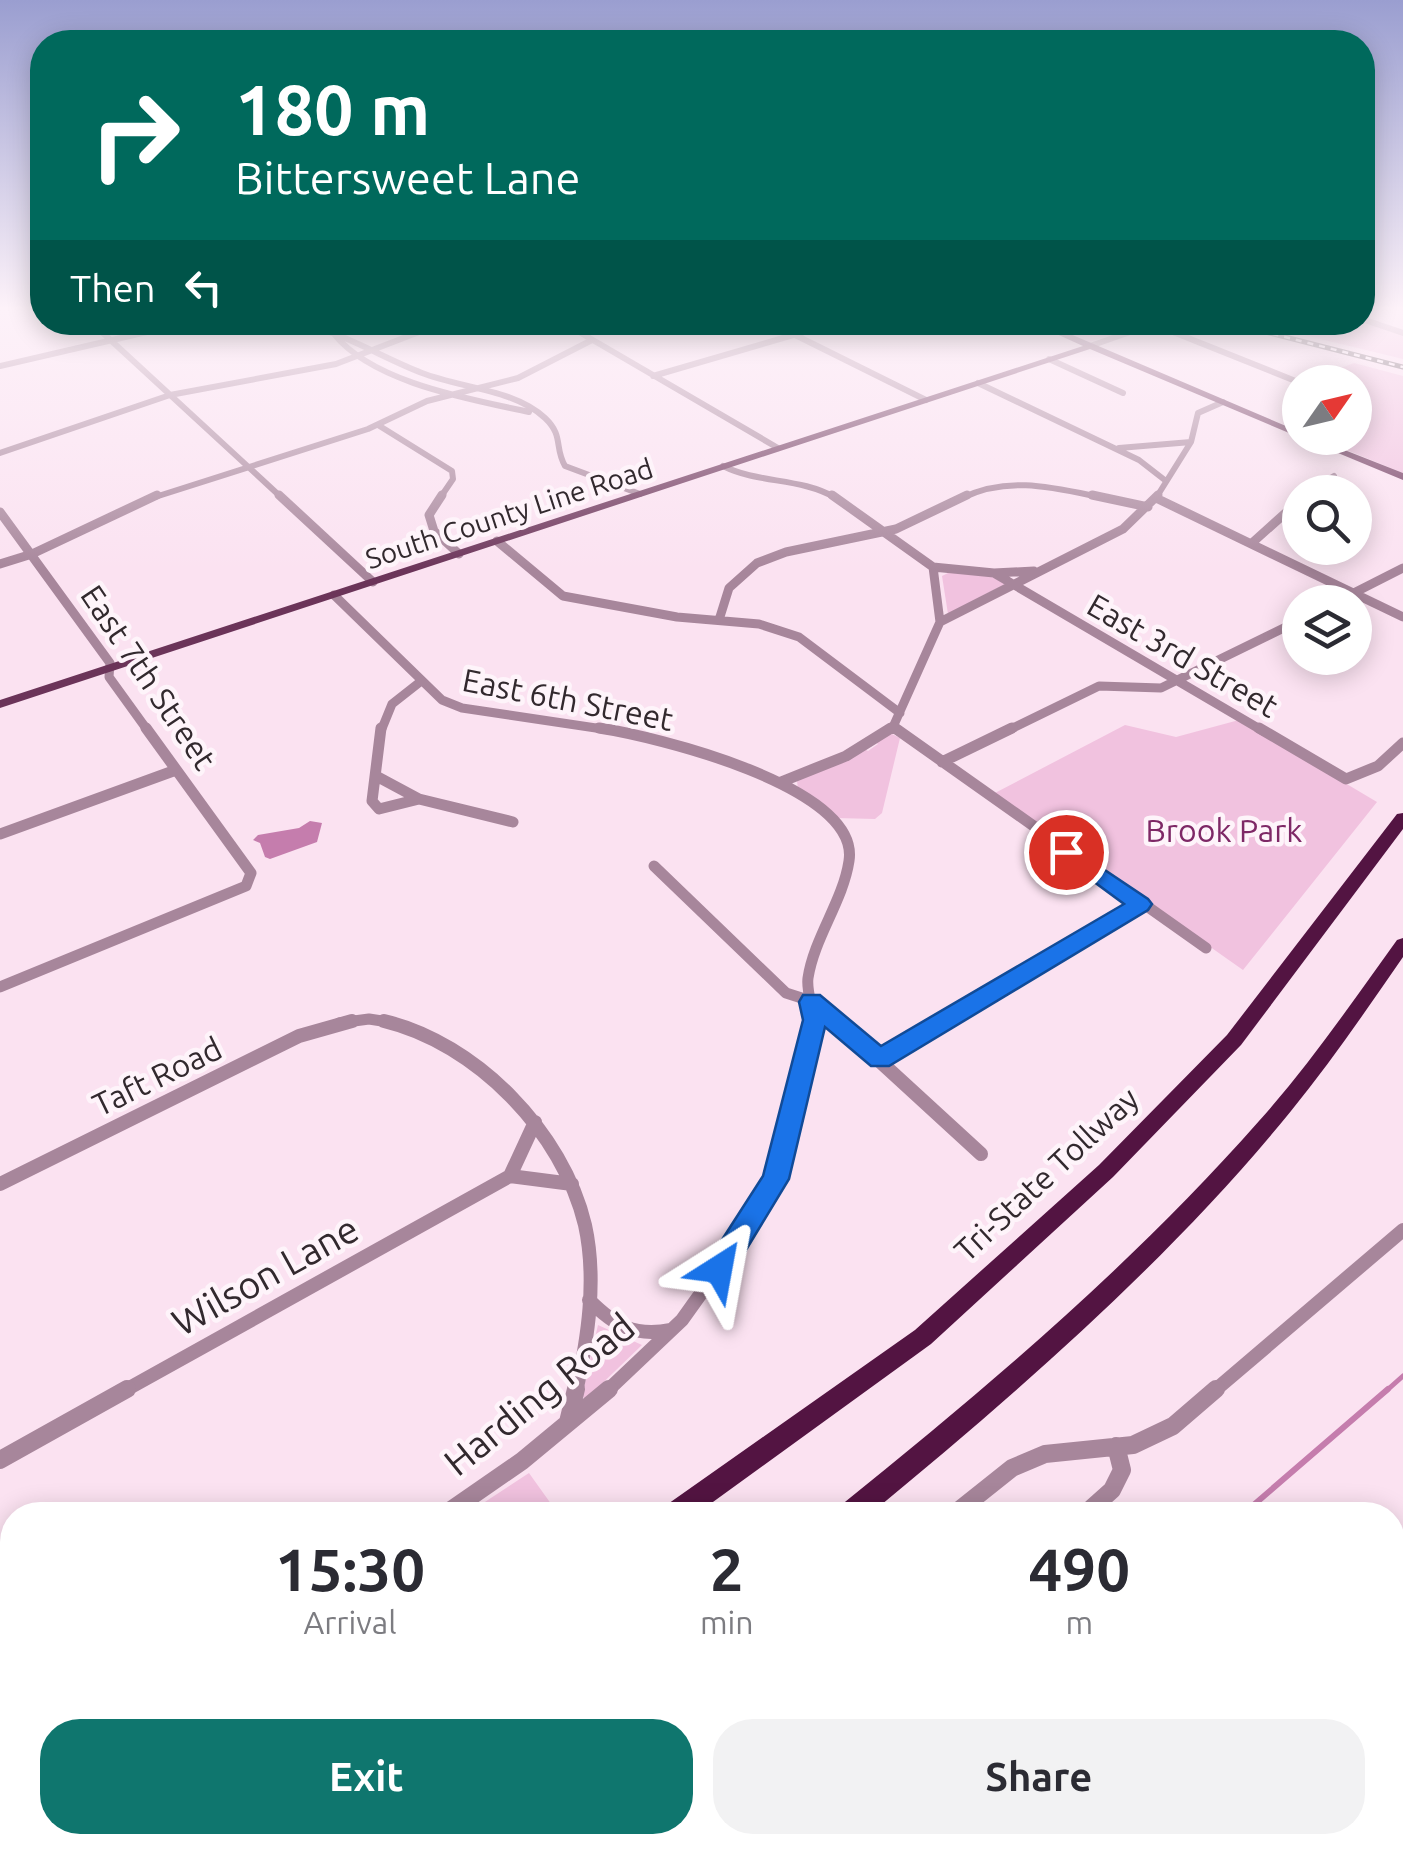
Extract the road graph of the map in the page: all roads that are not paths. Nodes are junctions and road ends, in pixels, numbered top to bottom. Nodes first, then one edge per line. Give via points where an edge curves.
1 (160, 398) edge
2 (174, 398) edge
3 (441, 398) edge
4 (467, 398) edge
5 (503, 398) edge
6 (690, 398) edge
7 (921, 398) edge
8 (933, 398) edge
9 (1010, 398) edge
10 (1212, 398) edge
11 (926, 400) junction
12 (1223, 402) junction
13 (542, 415) junction
14 (378, 425) junction
15 (1282, 427) edge
16 (1191, 442) junction
17 (778, 448) junction
18 (1115, 448) junction
19 (0, 453) edge
20 (1348, 455) edge
21 (247, 466) junction
22 (723, 466) junction
23 (1400, 477) edge
24 (1166, 481) junction
25 (640, 494) junction
26 (1156, 498) junction
27 (1148, 507) junction
28 (0, 512) edge
29 (1282, 516) edge
30 (882, 533) junction
31 (496, 541) junction
32 (1252, 542) junction
33 (32, 554) junction
34 (458, 554) junction
35 (0, 564) edge
36 (933, 567) junction
37 (1403, 568) edge
38 (1043, 570) junction
39 (994, 573) junction
40 (373, 582) junction
41 (1014, 585) junction
42 (1339, 585) edge
43 (1370, 585) edge
44 (334, 594) junction
45 (1372, 601) edge
46 (1403, 616) edge
47 (719, 620) junction
48 (940, 622) junction
49 (1282, 629) edge
50 (109, 668) junction
51 (1177, 680) junction
52 (420, 682) junction
53 (0, 704) edge
54 (900, 712) junction
55 (892, 727) junction
56 (1403, 743) edge
57 (942, 762) junction
58 (176, 770) junction
59 (378, 777) junction
60 (781, 782) junction
61 (419, 799) junction
62 (1403, 818) edge
63 (513, 822) dead end
64 (0, 834) edge
65 (850, 858) joint
66 (654, 866) dead end
67 (1140, 904) junction
68 (1403, 944) edge
69 (1206, 948) dead end
70 (0, 987) edge
71 (811, 1002) junction
72 (880, 1059) junction
73 (535, 1122) junction
74 (982, 1154) dead end
75 (510, 1176) junction
76 (0, 1184) edge
77 (572, 1184) junction
78 (1403, 1230) edge
79 (590, 1300) junction
80 (671, 1330) junction
81 (568, 1422) junction
82 (1116, 1446) junction
83 (0, 1460) edge
84 (463, 1502) edge
85 (692, 1502) edge
86 (865, 1502) edge
87 (975, 1502) edge
88 (1099, 1502) edge

1 - 19 street
2 - 21 street
3 - 14 street
4 - 13 street
5 - 13 street
6 - 17 street
7 - 11 street
8 - 11 main road, South County Line Road
9 - 18 street
10 - 12 main road
11 - 17 main road, South County Line Road
12 - 15 main road
12 - 16 street via 1198,413
13 - 25 street via 559,433 565,466
14 - 21 street
14 - 34 street via 452,471 428,515
16 - 18 street
16 - 24 street
17 - 22 main road, South County Line Road
18 - 24 street
20 - 23 main road
21 - 33 street via 138,502
21 - 40 street
22 - 25 main road, South County Line Road
22 - 30 street, East 3rd Street via 814,486
24 - 26 street
25 - 31 main road, South County Line Road
26 - 27 street
26 - 32 street
27 - 30 street via 1018,482 965,494
27 - 38 street via 1112,536
28 - 33 street, East 7th Street
29 - 32 street
30 - 36 street, East 3rd Street
30 - 47 street via 757,563 729,588
31 - 34 main road, South County Line Road
31 - 47 street via 563,596
32 - 42 street
33 - 35 street
33 - 50 street, East 7th Street
34 - 40 main road, South County Line Road
36 - 39 street, East 3rd Street
36 - 48 street
37 - 43 street
38 - 39 street, East 3rd Street
38 - 41 street
39 - 41 street, East 3rd Street
40 - 44 main road, South County Line Road
41 - 48 street
41 - 51 street, East 3rd Street
44 - 50 main road, South County Line Road
44 - 52 street, East 6th Street
45 - 46 street
47 - 54 street via 799,637
48 - 54 street
49 - 51 street
50 - 53 main road, South County Line Road
50 - 58 street, East 7th Street
51 - 56 street, East 3rd Street via 1346,779 1392,757
51 - 57 street via 1153,690 1099,686
52 - 59 street via 396,696 382,715
52 - 60 street, East 6th Street via 462,708 650,737
54 - 55 street
55 - 57 street
55 - 60 street via 846,756
57 - 67 street
58 - 64 street
58 - 70 street, East 7th Street via 251,873 246,886
59 - 61 street
59 - 61 street via 372,801 379,809
60 - 65 street, East 6th Street via 835,822
61 - 63 street
62 - 85 highway, Tri-State Tollway via 1234,1040 1106,1171 923,1336
65 - 71 street, Harding Road via 808,980
66 - 71 street via 786,993
67 - 69 street
67 - 72 street
68 - 86 highway via 1268,1125 1144,1259 1038,1358
71 - 72 street
71 - 80 street, Harding Road via 815,1020 776,1179
72 - 74 street
73 - 75 street
73 - 76 street, Taft Road via 480,1069 421,1031 382,1020 341,1021
73 - 77 street
75 - 77 street
75 - 83 street, Wilson Lane
77 - 79 street via 585,1225
78 - 82 street via 1173,1426
79 - 80 street via 622,1330
79 - 81 street via 586,1355
80 - 81 street, Harding Road
81 - 84 street, Harding Road
82 - 87 street via 1045,1454 1012,1468
82 - 88 street via 1122,1470

